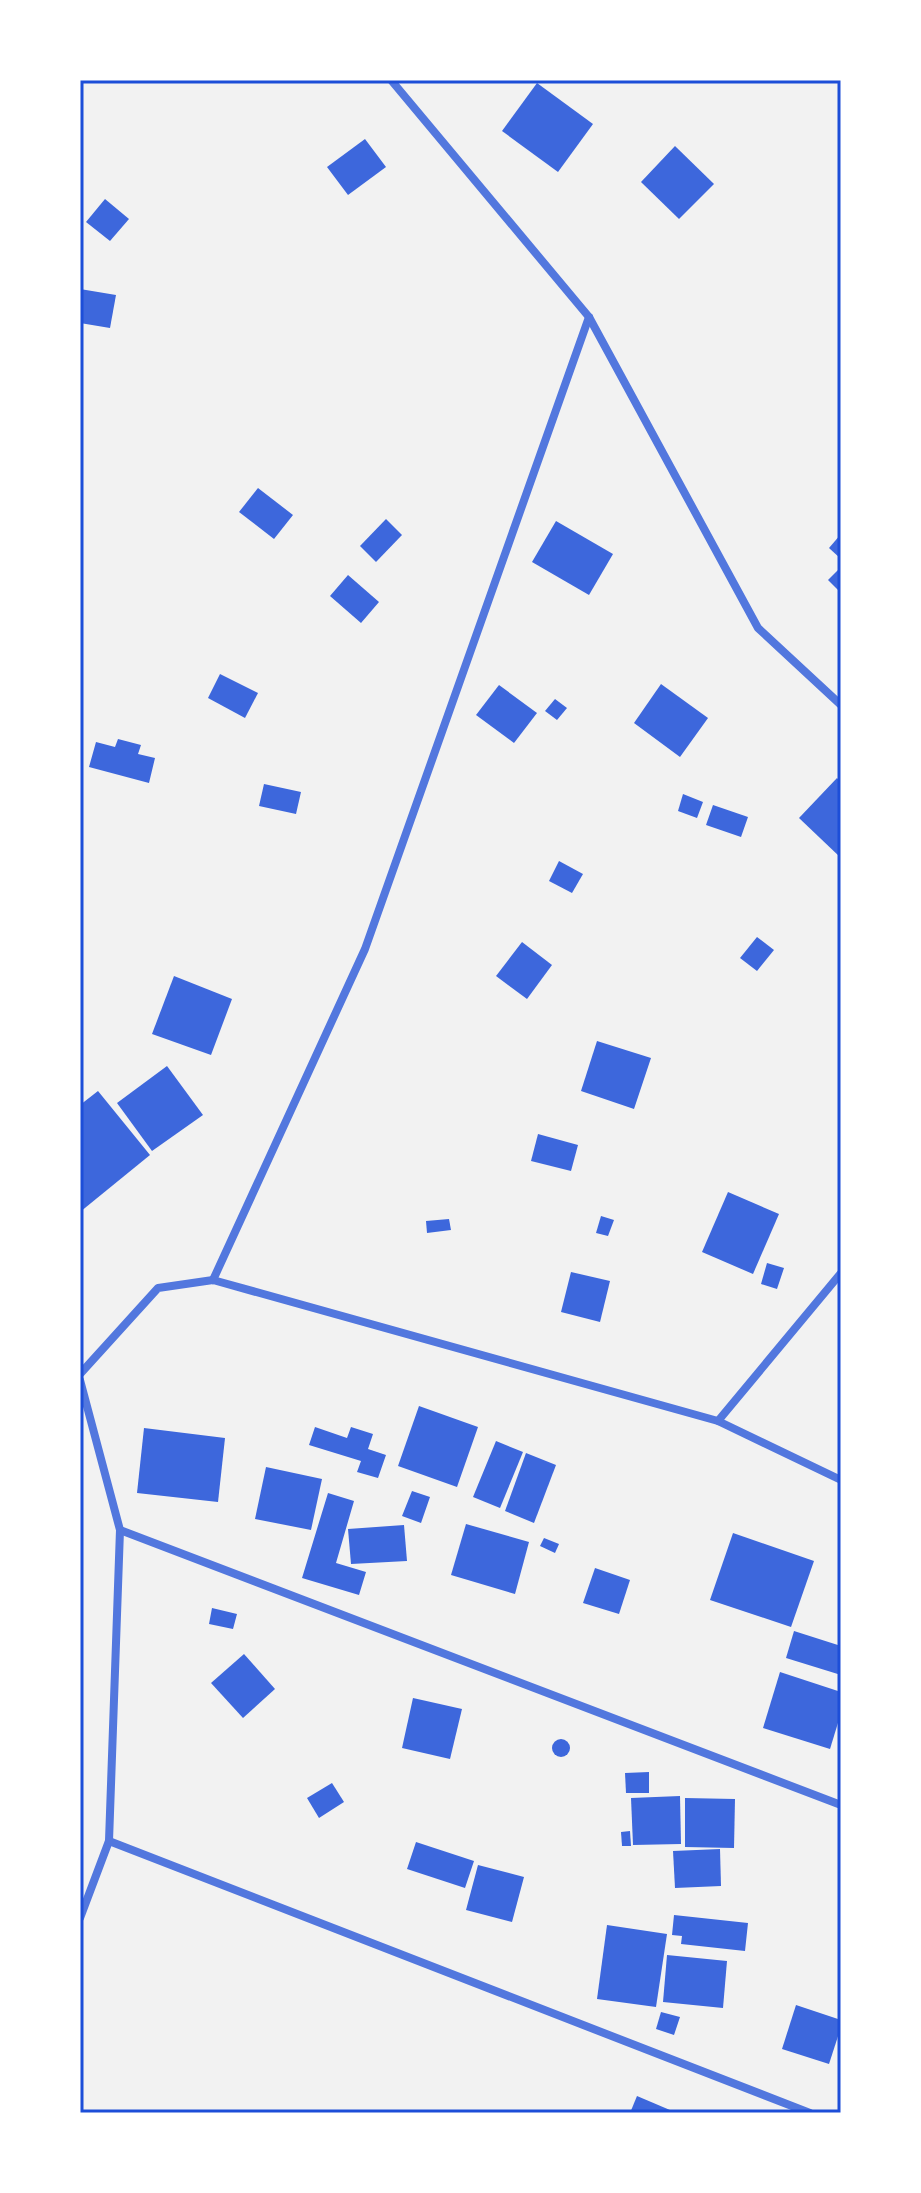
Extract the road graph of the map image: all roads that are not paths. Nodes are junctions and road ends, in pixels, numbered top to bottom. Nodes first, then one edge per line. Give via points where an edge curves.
1 (391, 80) edge
2 (589, 317) junction
3 (841, 705) edge
4 (841, 1273) edge
5 (213, 1280) junction
6 (80, 1377) edge
7 (718, 1421) junction
8 (841, 1480) edge
9 (120, 1530) junction
10 (841, 1805) edge
11 (109, 1841) junction
12 (80, 1918) edge
13 (810, 2113) edge

1 - 2 street
2 - 3 street via 758,628
2 - 5 street via 365,949
4 - 7 street
5 - 6 street via 158,1288
5 - 7 street
6 - 9 street
7 - 8 street
9 - 10 street
9 - 11 street
11 - 12 street
11 - 13 street

